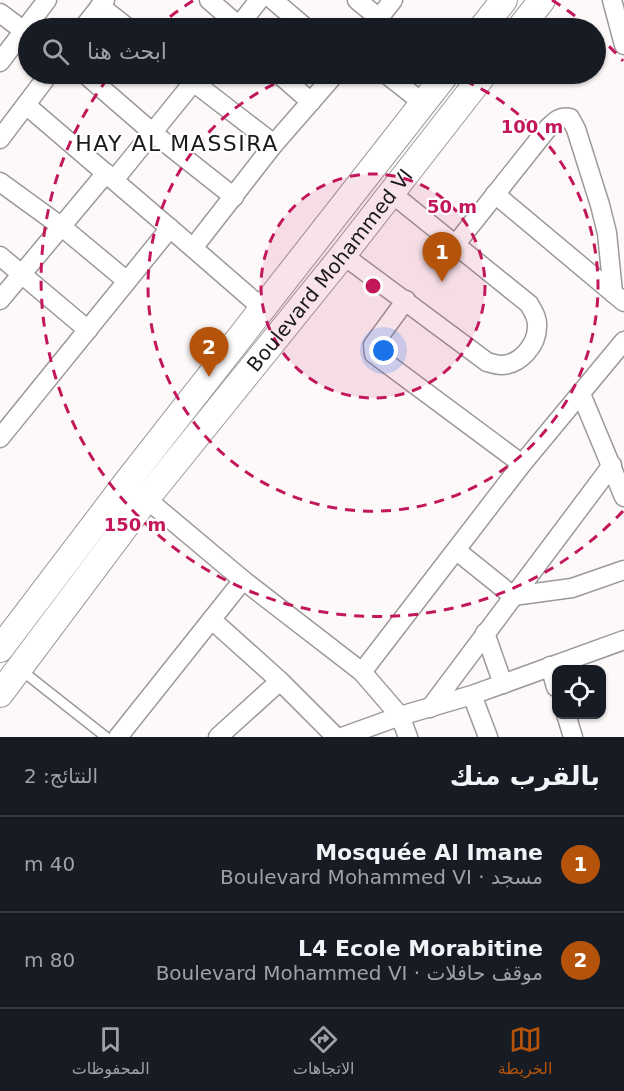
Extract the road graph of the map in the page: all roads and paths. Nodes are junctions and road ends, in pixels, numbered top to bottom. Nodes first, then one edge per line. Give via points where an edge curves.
1 (47, 0) edge
2 (209, 0) edge
3 (259, 0) edge
4 (273, 0) edge
5 (357, 0) edge
6 (393, 0) edge
7 (504, 0) edge
8 (542, 0) edge
9 (612, 0) edge
10 (103, 3) edge
11 (0, 14) edge
12 (34, 18) edge
13 (91, 18) edge
14 (118, 18) edge
15 (228, 18) edge
16 (245, 18) edge
17 (294, 18) edge
18 (371, 18) edge
19 (379, 18) edge
20 (490, 18) edge
21 (528, 18) edge
22 (18, 27) edge
23 (18, 39) edge
24 (624, 45) edge
25 (0, 62) edge
26 (42, 84) edge
27 (97, 84) edge
28 (187, 84) edge
29 (202, 84) edge
30 (290, 84) edge
31 (326, 84) edge
32 (399, 84) edge
33 (438, 84) edge
34 (476, 84) edge
35 (311, 102) junction
36 (423, 103) junction
37 (26, 105) junction
38 (153, 133) junction
39 (0, 138) edge
40 (274, 144) junction
41 (110, 177) junction
42 (0, 182) edge
43 (390, 192) junction
44 (495, 194) junction
45 (234, 197) junction
46 (62, 227) junction
47 (170, 228) junction
48 (455, 245) junction
49 (193, 248) junction
50 (343, 255) junction
51 (0, 256) edge
52 (23, 274) junction
53 (127, 281) junction
54 (619, 297) edge
55 (0, 300) edge
56 (406, 300) junction
57 (254, 318) junction
58 (88, 330) junction
59 (624, 341) edge
60 (270, 346) junction
61 (581, 394) junction
62 (0, 438) edge
63 (522, 464) junction
64 (612, 465) junction
65 (126, 483) junction
66 (624, 497) edge
67 (146, 499) junction
68 (457, 551) junction
69 (624, 570) edge
70 (243, 580) junction
71 (513, 596) junction
72 (212, 620) junction
73 (485, 633) junction
74 (624, 640) edge
75 (0, 649) edge
76 (550, 666) junction
77 (19, 669) junction
78 (362, 672) junction
79 (552, 673) edge
80 (280, 681) junction
81 (503, 684) junction
82 (0, 694) edge
83 (472, 695) junction
84 (430, 708) junction
85 (400, 716) junction
86 (568, 719) edge
87 (106, 737) edge
88 (118, 737) edge
89 (218, 737) edge
90 (336, 737) edge
91 (342, 737) edge
92 (408, 737) edge
93 (488, 737) edge
94 (573, 737) edge

1 - 12 street
2 - 15 street
3 - 16 street
4 - 17 street
5 - 18 street
6 - 19 street
7 - 20 street
8 - 21 street
9 - 24 street
10 - 13 street
10 - 14 street
11 - 22 street
23 - 25 street
26 - 37 street
27 - 38 street
28 - 38 street
29 - 40 street
30 - 35 street
31 - 35 street
32 - 36 street
33 - 36 street, Boulevard Mohammed VI
34 - 43 street, Boulevard Mohammed VI
35 - 40 street
36 - 57 street, Boulevard Mohammed VI
37 - 39 street
37 - 41 street
38 - 41 street
38 - 45 street
40 - 45 street
41 - 46 street
41 - 47 street
42 - 46 street
43 - 48 street
43 - 50 street, Boulevard Mohammed VI
44 - 48 street
44 - 54 street
44 - 54 street via 555,120 570,118 600,205
45 - 49 street
46 - 52 street
46 - 53 street
47 - 49 street
47 - 53 street
48 - 56 street via 529,304 537,327 525,355 500,365 486,362
49 - 57 street
50 - 56 street
50 - 60 street, Boulevard Mohammed VI
51 - 52 street
52 - 55 street
52 - 58 street
53 - 58 street
56 - 63 street via 373,345 374,354
57 - 60 street
57 - 65 street, Boulevard Mohammed VI
58 - 62 street
59 - 61 street
60 - 67 street, Boulevard Mohammed VI
61 - 63 street
61 - 64 street
63 - 68 street
64 - 66 street
64 - 71 street
65 - 67 street
65 - 75 street, Boulevard Mohammed VI
67 - 70 street
67 - 77 street, Boulevard Mohammed VI
68 - 71 street
68 - 78 street
69 - 71 street via 572,588
70 - 72 street
70 - 78 street
71 - 73 street
72 - 80 street
72 - 88 street
73 - 81 street
73 - 84 street
74 - 76 street
76 - 79 street
76 - 81 street
77 - 82 street, Boulevard Mohammed VI
77 - 87 lane
78 - 85 street
80 - 89 street
80 - 90 street
81 - 83 street
83 - 84 street
83 - 93 street
84 - 85 street
85 - 91 street
85 - 92 street
86 - 94 street

